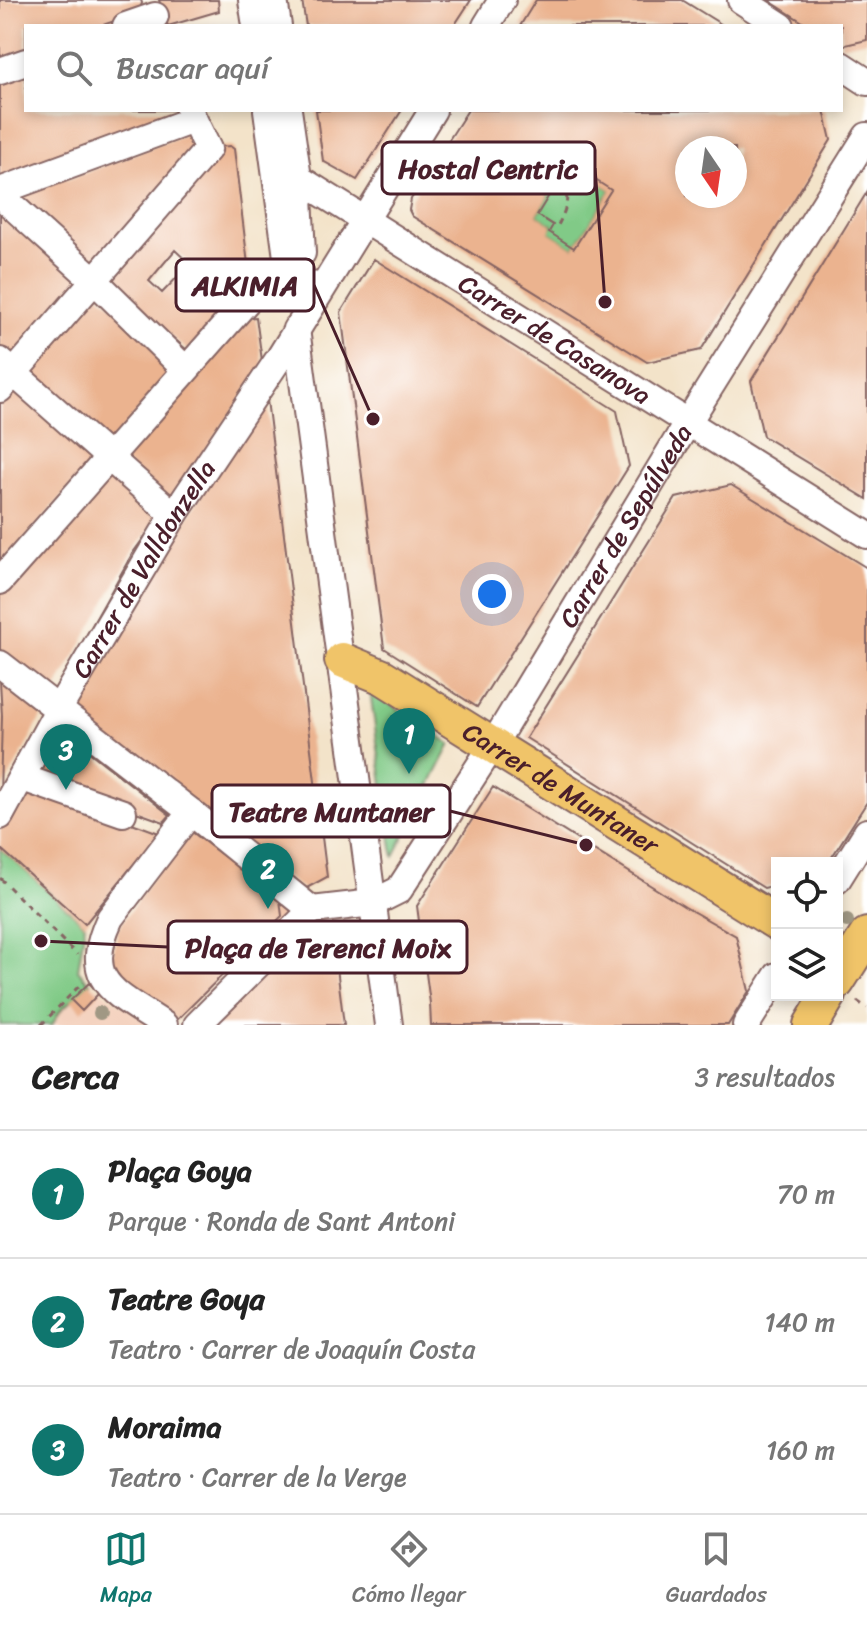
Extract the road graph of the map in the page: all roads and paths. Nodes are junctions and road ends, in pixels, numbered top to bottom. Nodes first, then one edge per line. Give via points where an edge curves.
1 (252, 0) edge
2 (274, 0) edge
3 (502, 0) edge
4 (741, 0) edge
5 (154, 14) edge
6 (131, 24) edge
7 (256, 24) edge
8 (278, 24) edge
9 (487, 24) edge
10 (778, 24) edge
11 (24, 63) edge
12 (843, 66) edge
13 (0, 71) edge
14 (867, 82) edge
15 (267, 112) edge
16 (288, 112) edge
17 (432, 112) edge
18 (191, 115) edge
19 (867, 136) edge
20 (543, 156) dead end
21 (298, 178) junction
22 (0, 193) edge
23 (365, 220) junction
24 (557, 227) dead end
25 (94, 280) junction
26 (306, 281) junction
27 (296, 329) junction
28 (185, 369) junction
29 (5, 375) edge
30 (688, 422) junction
31 (108, 456) junction
32 (174, 515) junction
33 (867, 535) edge
34 (0, 581) edge
35 (342, 660) junction
36 (0, 664) edge
37 (58, 710) junction
38 (493, 745) junction
39 (23, 778) dead end
40 (191, 812) junction
41 (123, 813) dead end
42 (0, 816) edge
43 (867, 832) edge
44 (843, 870) edge
45 (0, 878) edge
46 (373, 903) junction
47 (312, 910) junction
48 (771, 919) edge
49 (867, 935) edge
50 (95, 970) junction
51 (843, 978) edge
52 (771, 985) edge
53 (827, 1001) edge
54 (41, 1025) edge
55 (164, 1025) edge
56 (197, 1025) edge
57 (389, 1025) edge
58 (746, 1025) edge
59 (811, 1025) edge

1 - 7 street
2 - 8 street
3 - 9 street
4 - 10 street
5 - 6 street
11 - 13 street
12 - 14 street
15 - 26 street
16 - 21 street
17 - 23 street, Carrer de Valldonzella
18 - 22 street
18 - 25 street via 208,149
19 - 30 street, Carrer de Sepúlveda
20 - 24 path via 564,179 568,206
21 - 23 street, Carrer de Casanova
21 - 26 street
22 - 25 street
23 - 26 street, Carrer de Valldonzella
23 - 30 street, Carrer de Casanova
25 - 28 street
25 - 29 street
26 - 27 street, Carrer de Valldonzella
26 - 28 street via 254,293
27 - 32 street, Carrer de Valldonzella
27 - 35 street
28 - 31 street
29 - 31 street
30 - 33 street, Carrer de Casanova
30 - 38 street, Carrer de Sepúlveda
31 - 32 street
31 - 34 street
32 - 37 street, Carrer de Valldonzella
35 - 38 main road, Carrer de Muntaner via 383,677
35 - 46 street
36 - 37 street
37 - 40 street
37 - 42 street, Carrer de Valldonzella
38 - 46 street, Carrer de Sepúlveda via 399,890
38 - 48 main road, Carrer de Muntaner
39 - 41 street
40 - 47 street
40 - 50 street via 110,918
43 - 44 street
45 - 50 path
46 - 47 street
46 - 57 street
47 - 56 street
49 - 51 main road
50 - 54 path
50 - 55 street via 108,987
52 - 58 street
53 - 59 main road

